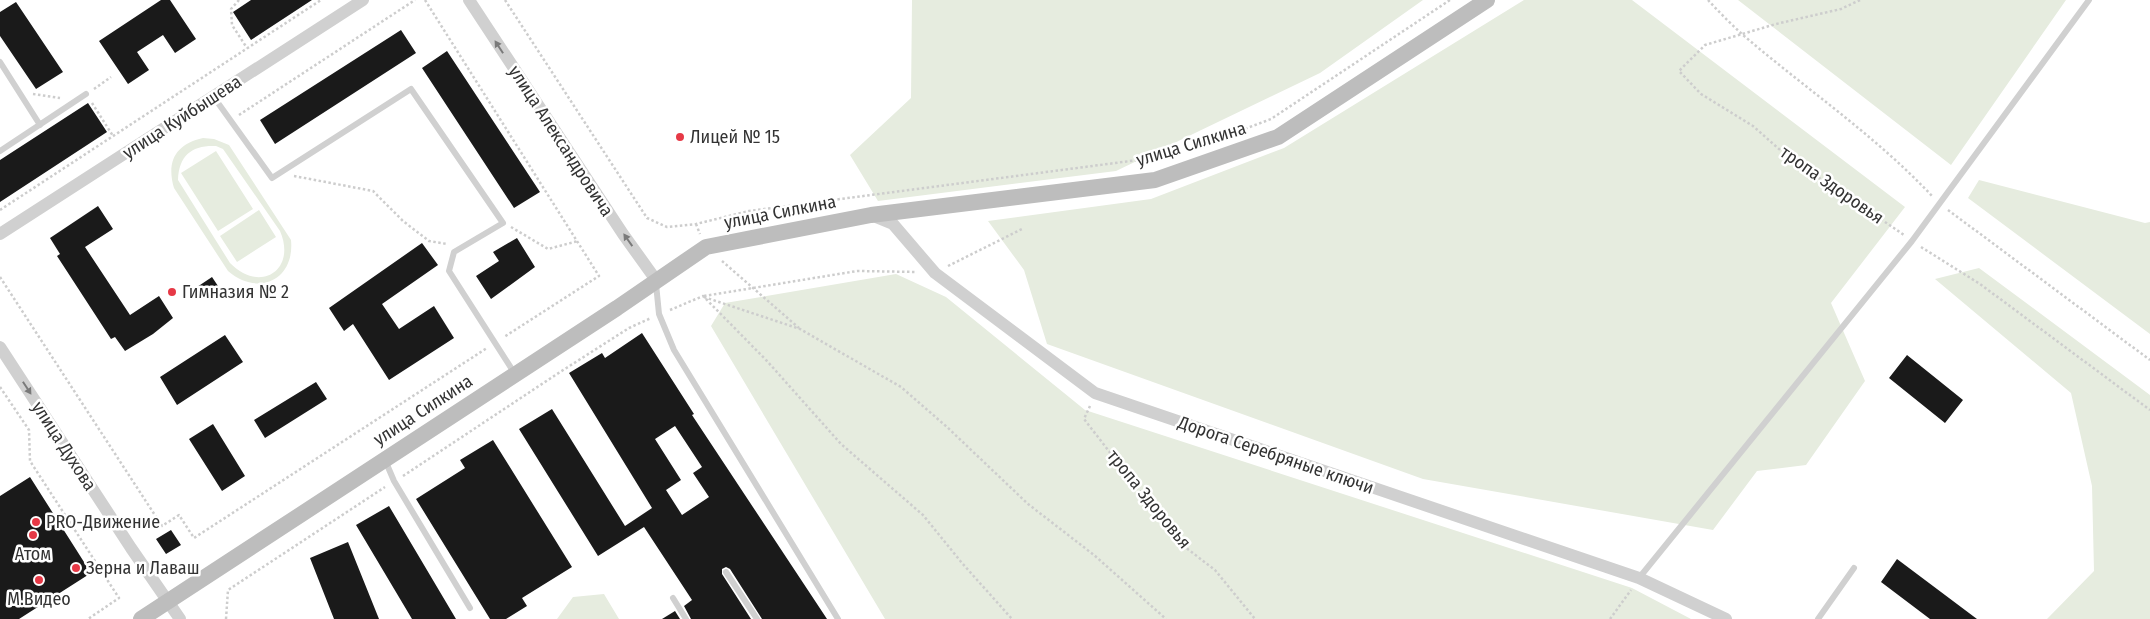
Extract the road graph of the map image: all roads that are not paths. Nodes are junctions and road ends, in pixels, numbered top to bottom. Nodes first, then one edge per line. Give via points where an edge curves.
1 (363, 0) edge
2 (469, 0) edge
3 (1487, 0) edge
4 (2089, 0) edge
5 (0, 62) edge
6 (86, 94) road end
7 (213, 96) junction
8 (40, 124) junction
9 (0, 150) edge
10 (871, 215) junction
11 (0, 234) edge
12 (656, 280) junction
13 (0, 347) edge
14 (515, 374) junction
15 (384, 459) junction
16 (1854, 568) dead end
17 (726, 572) dead end
18 (1639, 578) junction
19 (674, 598) dead end
20 (168, 601) junction
21 (470, 608) dead end
22 (141, 619) edge
23 (180, 619) edge
24 (686, 619) edge
25 (757, 619) edge
26 (838, 619) edge
27 (1726, 619) edge
28 (1818, 619) edge

1 - 7 street, улица Куйбышева
12 -> 2 street, улица Александровича
3 - 10 main road, улица Силкина via 1278,137 1155,180
4 - 18 lane via 1912,241
5 - 8 lane
6 - 8 lane
7 - 11 street, улица Куйбышева
7 - 14 lane via 272,178 411,89 503,223 454,252 449,271
8 - 9 lane
10 - 12 main road, улица Силкина via 706,246
10 - 18 street, Дорога Серебряные ключи via 893,224 935,272 1095,394
12 - 14 main road, улица Силкина
12 - 26 lane via 659,314 674,350
13 -> 20 street, улица Духова
14 - 15 main road, улица Силкина
15 - 20 main road, улица Силкина
15 - 21 lane via 394,482
16 - 28 lane
17 - 25 lane
18 - 27 street, Дорога Серебряные ключи
19 - 24 lane
20 - 22 main road, улица Силкина
20 - 23 street, улица Духова

